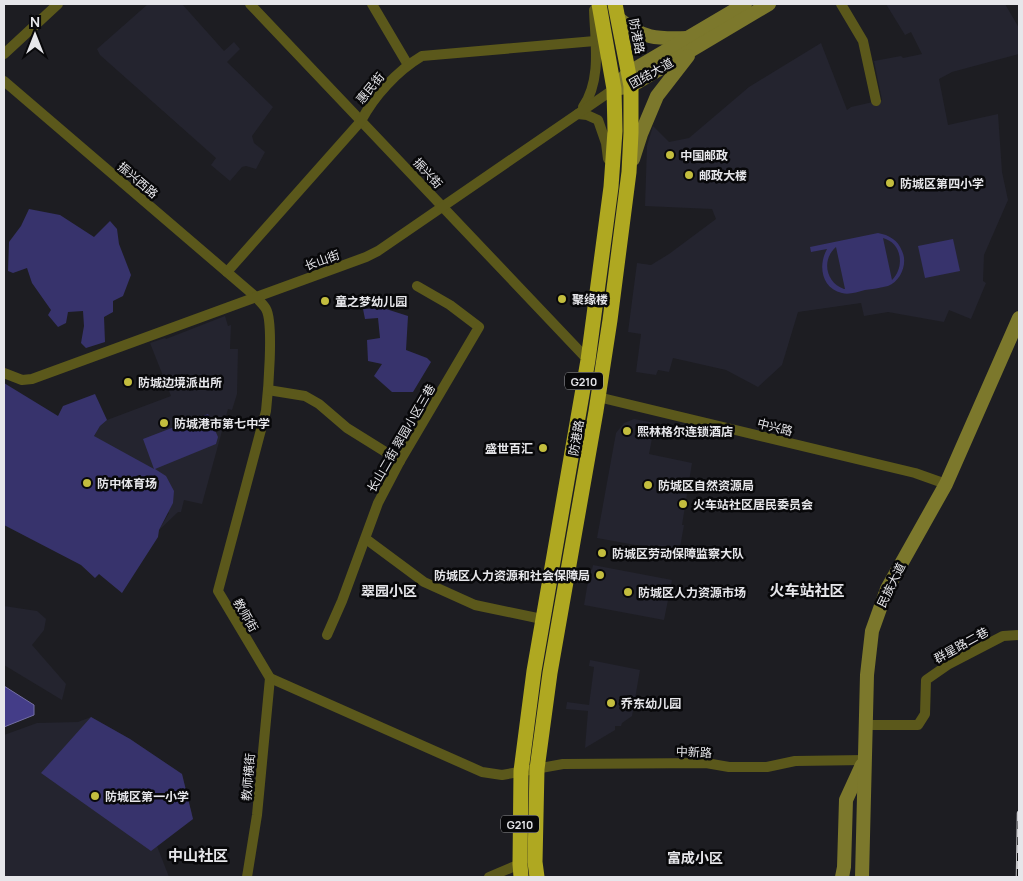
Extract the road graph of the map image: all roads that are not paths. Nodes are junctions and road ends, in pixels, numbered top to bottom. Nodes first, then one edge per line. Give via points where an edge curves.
1 (58, 4) edge
2 (250, 4) edge
3 (372, 4) edge
4 (594, 4) edge
5 (599, 4) edge
6 (746, 4) edge
7 (769, 4) edge
8 (841, 4) edge
9 (617, 11) edge
10 (595, 41) junction
11 (691, 43) junction
12 (4, 54) edge
13 (408, 64) junction
14 (629, 80) junction
15 (4, 82) edge
16 (614, 89) junction
17 (876, 101) dead end
18 (578, 114) junction
19 (361, 121) junction
20 (629, 172) junction
21 (611, 187) junction
22 (442, 207) junction
23 (227, 272) junction
24 (417, 286) dead end
25 (256, 297) junction
26 (1019, 318) edge
27 (588, 360) junction
28 (4, 373) edge
29 (268, 390) junction
30 (598, 397) junction
31 (400, 461) junction
32 (946, 484) junction
33 (366, 539) junction
34 (542, 619) junction
35 (327, 635) dead end
36 (1019, 635) edge
37 (270, 678) junction
38 (866, 725) junction
39 (865, 760) junction
40 (537, 768) junction
41 (521, 771) junction
42 (520, 871) edge
43 (247, 877) edge
44 (489, 877) edge
45 (537, 877) edge
46 (842, 877) edge
47 (862, 877) edge

1 - 12 street
2 - 19 street, 振兴街
3 - 13 street
4 - 10 street
5 - 16 highway, 防港路 / G210
6 - 11 main road, 团结大道
7 - 11 main road, 团结大道
8 - 17 street via 863,41
9 - 11 main road via 632,30 646,36
9 - 14 highway, 防港路 / G210
10 - 13 street, 惠民街 via 422,56
10 - 18 street via 596,69 591,96
11 - 14 main road, 团结大道
11 - 20 main road via 657,96
13 - 19 street, 惠民街 via 369,106
14 - 16 main road, 团结大道
14 - 20 highway, 防港路 / G210
15 - 23 street, 振兴西路
16 - 18 street, 长山街
16 - 21 highway, 防港路 / G210
18 - 21 street via 598,120 606,143
18 - 22 street, 长山街
19 - 22 street, 振兴街
19 - 23 street, 惠民街
20 - 30 highway, 防港路 / G210
21 - 27 highway, 防港路 / G210
22 - 25 street, 长山街 via 366,257
22 - 27 street, 振兴街
23 - 25 street, 振兴西路
24 - 31 street, 长山二街 翠园小区三巷 via 479,327
25 - 28 street, 长山街 via 32,379 22,380
25 - 29 street, 教师街 via 267,310 270,327
26 - 32 main road, 民族大道
27 - 34 highway, 防港路 / G210
29 - 31 street via 305,396 347,428
29 - 37 street, 教师街 via 266,411 218,591
30 - 32 street, 中兴路 via 915,473
30 - 40 highway, 防港路 / G210 via 550,673
31 - 33 street, 长山二街 翠园小区三巷 via 378,503
32 - 38 main road, 民族大道 via 878,609 868,651
33 - 34 street via 424,582 476,605
33 - 35 street, 长山二街 翠园小区三巷
34 - 41 highway, 防港路 / G210
36 - 38 street, 群星路二巷 via 1003,636 926,680 925,714 918,725
37 - 41 street via 482,772 502,775
37 - 43 street, 教师横街 via 256,829
38 - 39 main road, 民族大道
39 - 40 street, 中新路 via 795,761 767,768 706,763 563,764
39 - 46 main road via 846,800
39 - 47 main road, 民族大道
40 - 41 street, 中新路
40 - 45 highway, 防港路 / G210
41 - 42 highway, 防港路 / G210
42 - 44 street

